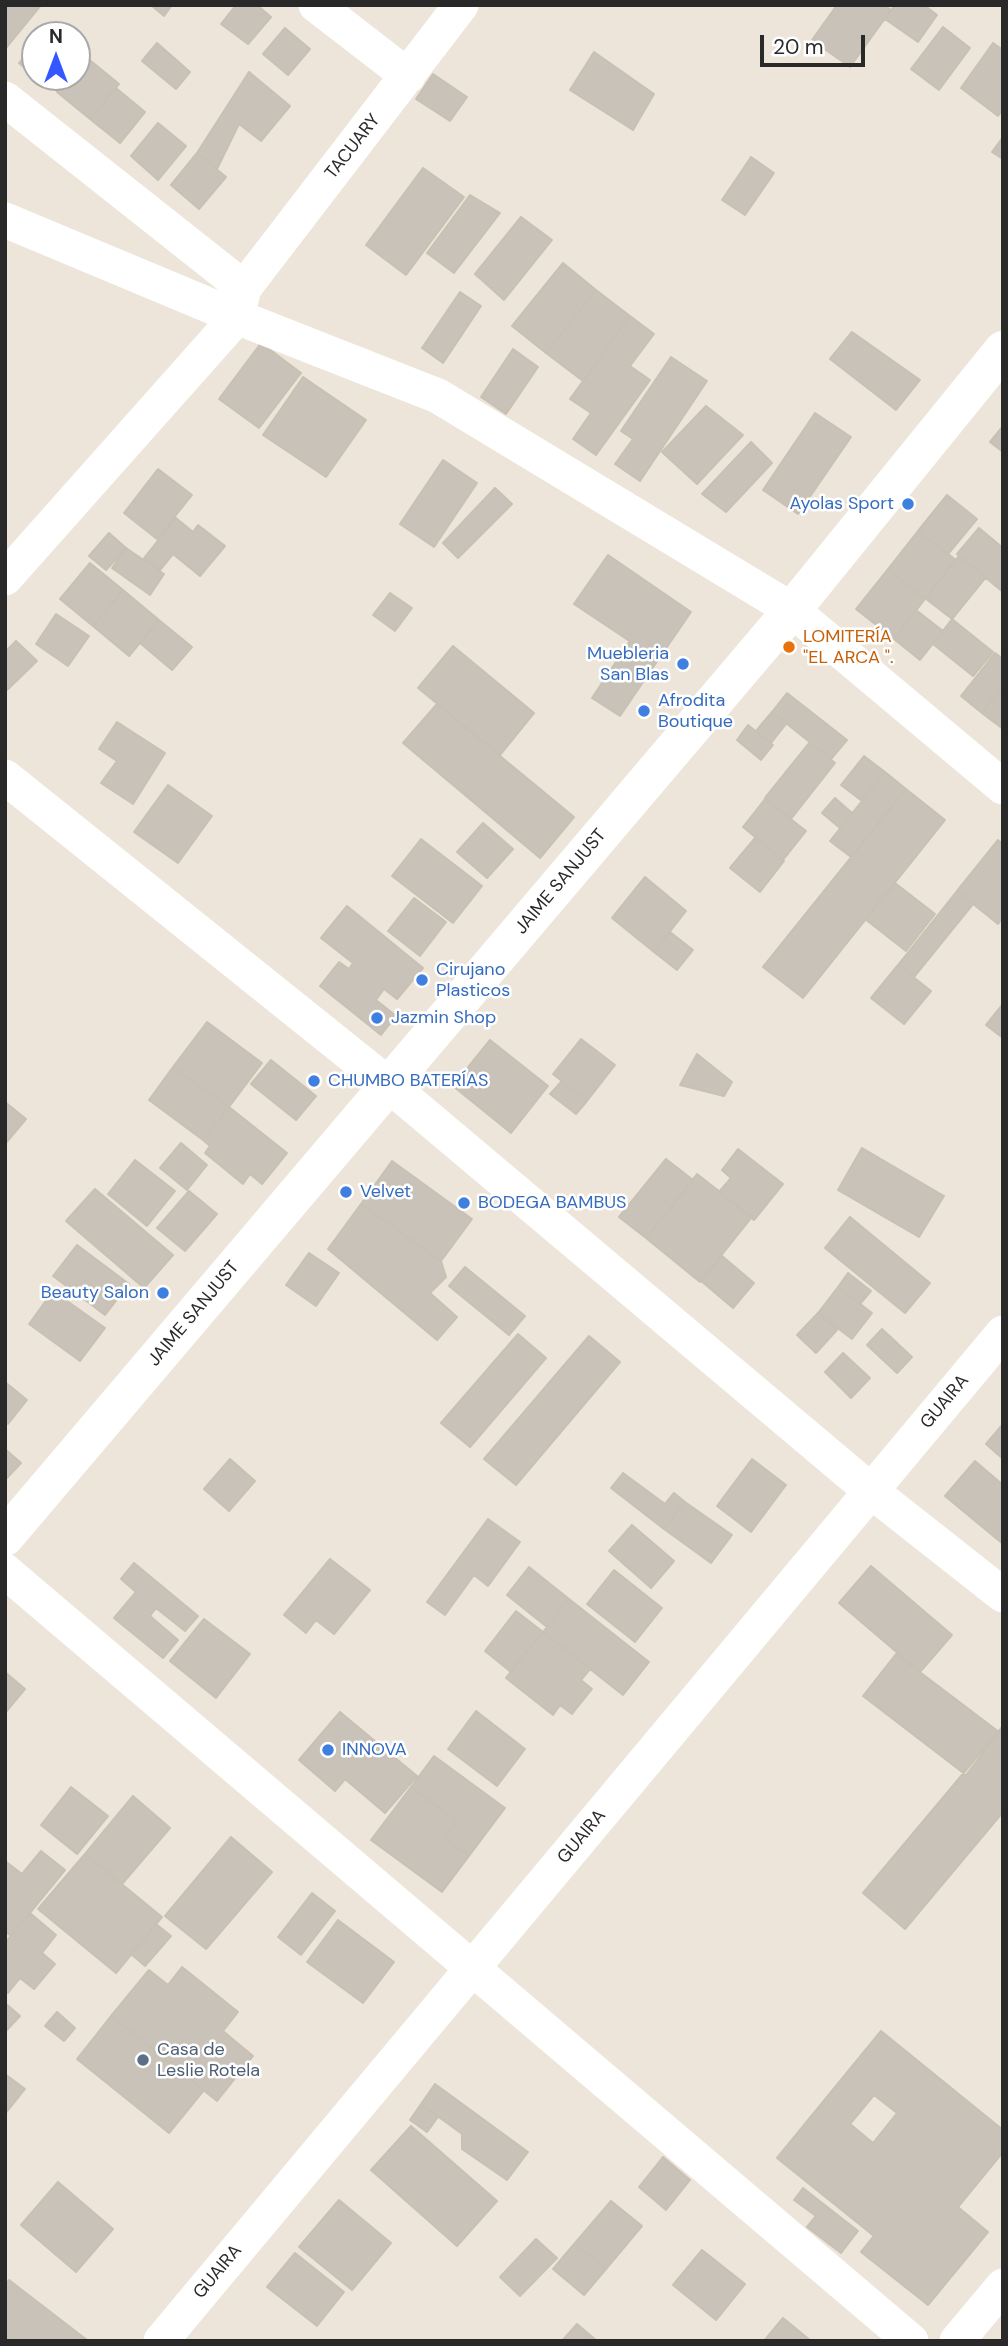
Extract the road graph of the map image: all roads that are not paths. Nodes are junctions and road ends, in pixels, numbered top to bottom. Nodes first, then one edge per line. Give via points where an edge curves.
1 (316, 5) edge
2 (461, 5) edge
3 (408, 76) junction
4 (5, 99) edge
5 (5, 220) edge
6 (241, 302) junction
7 (1003, 350) edge
8 (5, 578) edge
9 (792, 610) junction
10 (5, 777) edge
11 (1003, 787) edge
12 (388, 1085) junction
13 (1003, 1333) edge
14 (871, 1490) junction
15 (5, 1537) edge
16 (5, 1571) edge
17 (1003, 1595) edge
18 (473, 1967) junction
19 (1003, 2286) edge
20 (161, 2341) edge
21 (911, 2341) edge
22 (957, 2341) edge

1 - 3 street
2 - 3 street, TACUARY
3 - 6 street, TACUARY
4 - 6 street
5 - 6 street
6 - 8 street, TACUARY
6 - 9 street via 438,396
7 - 9 main road, JAIME SANJUST
9 - 11 street
9 - 12 main road, JAIME SANJUST
10 - 12 street
12 - 14 street
12 - 15 main road, JAIME SANJUST
13 - 14 street, GUAIRA
14 - 17 street
14 - 18 street, GUAIRA
16 - 18 street
18 - 20 street, GUAIRA
18 - 21 street
19 - 22 street

